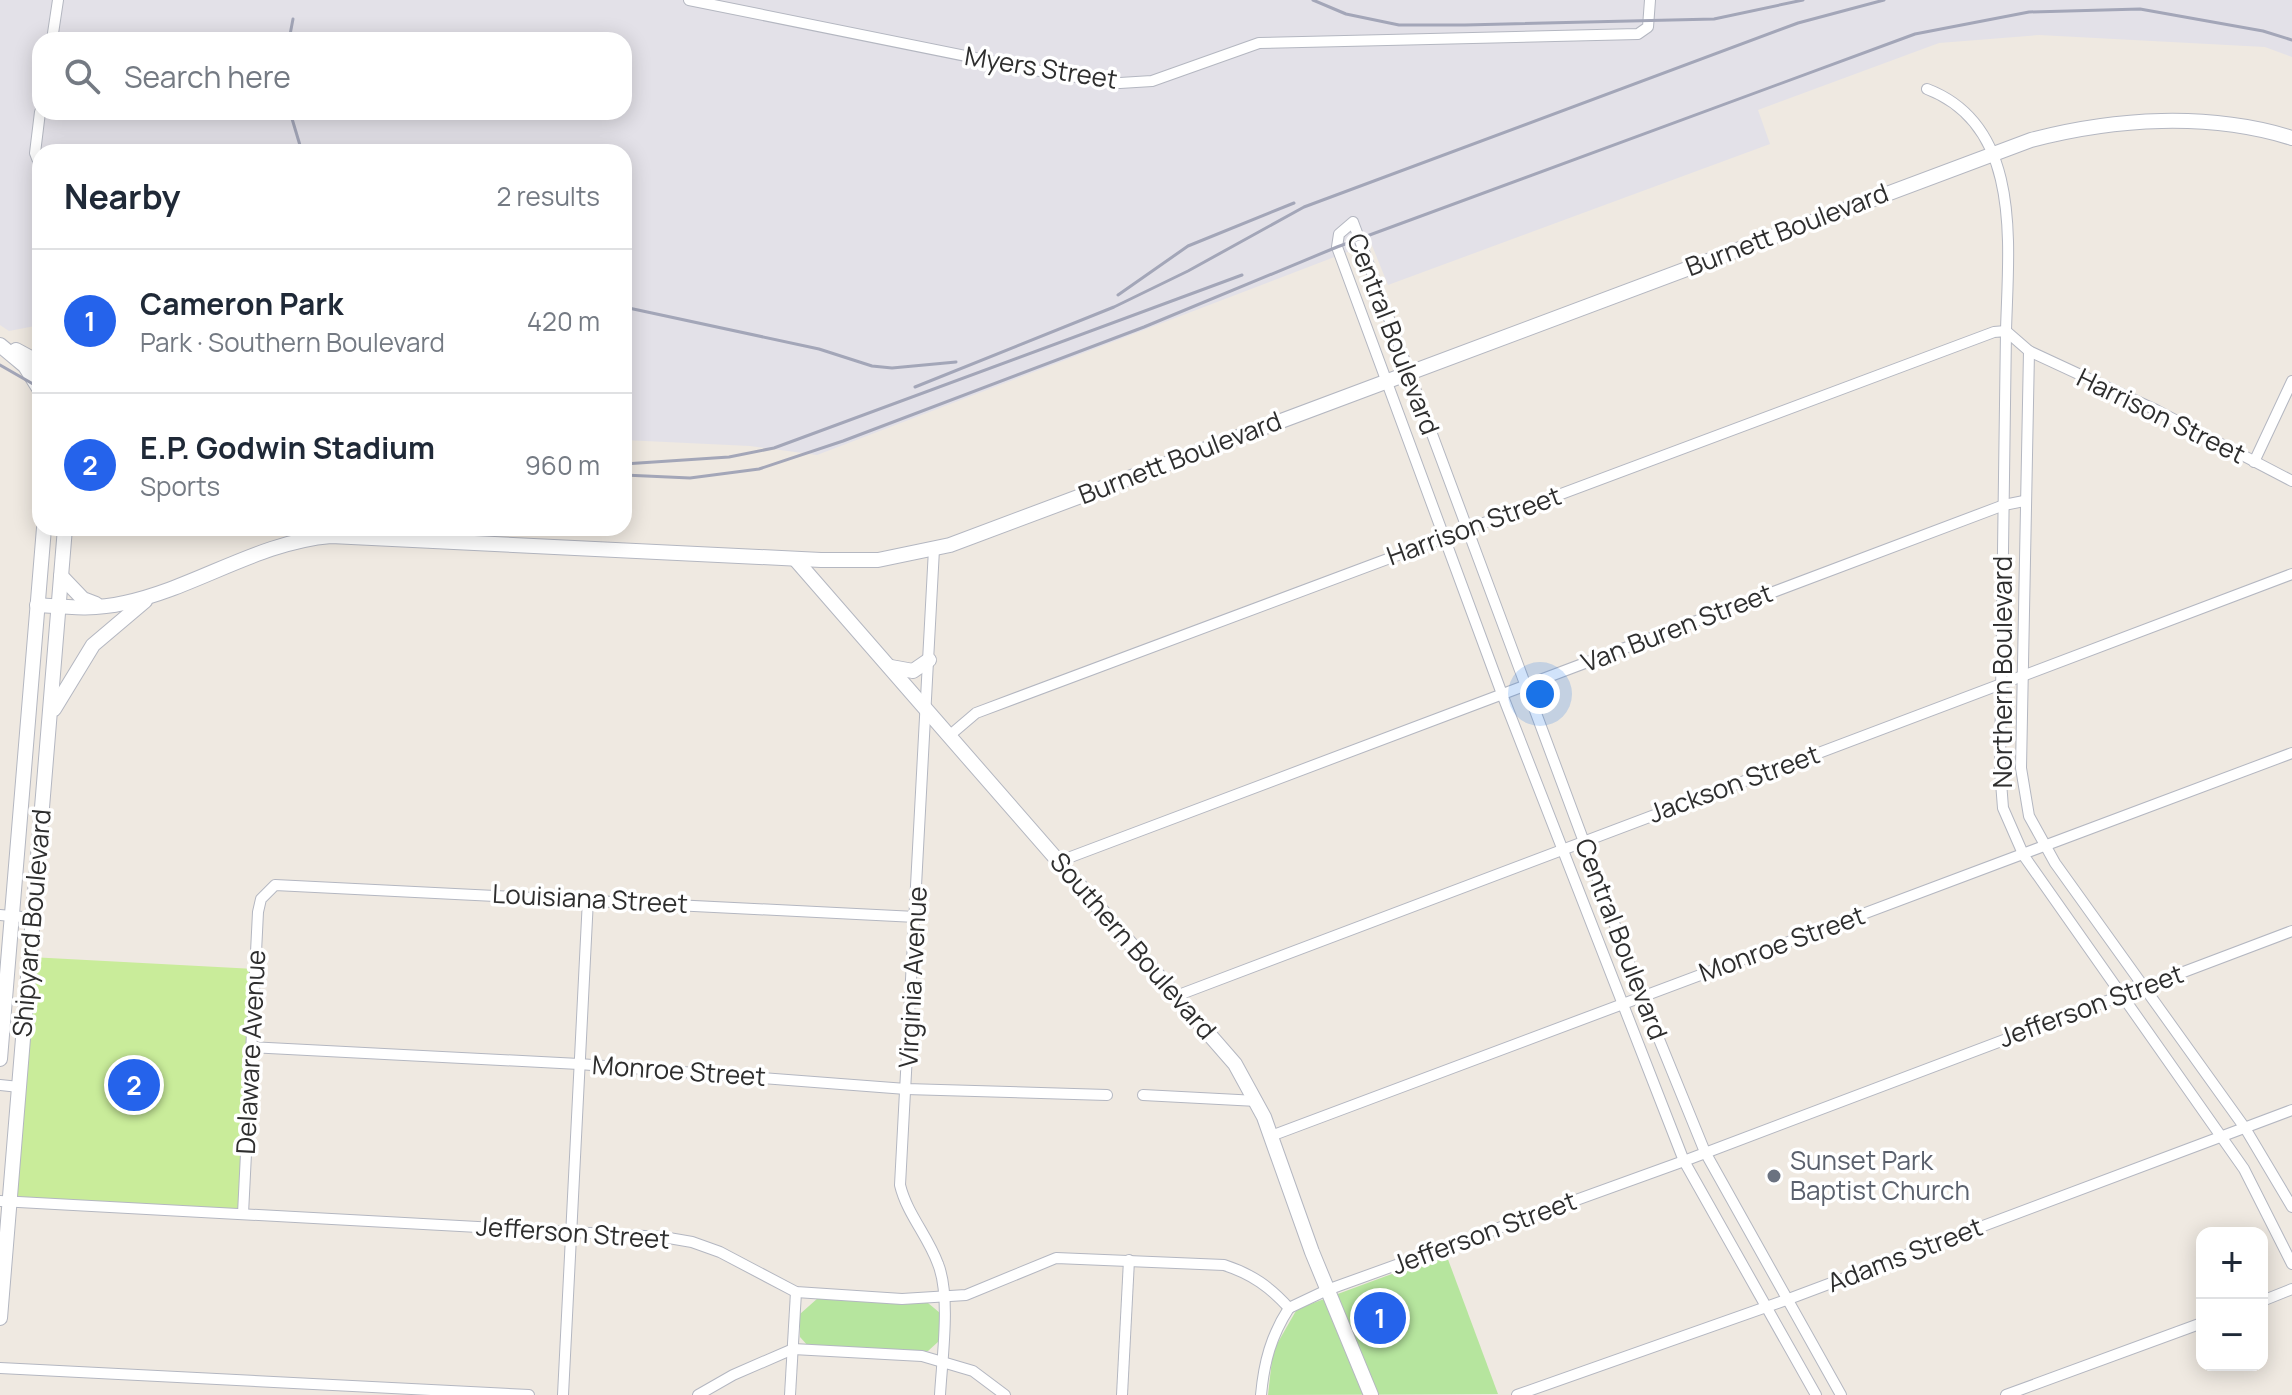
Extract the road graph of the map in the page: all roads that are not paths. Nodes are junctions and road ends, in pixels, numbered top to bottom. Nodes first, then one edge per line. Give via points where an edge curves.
1 (58, 0) edge
2 (689, 0) edge
3 (1650, 0) edge
4 (53, 32) edge
5 (1927, 89) dead end
6 (39, 120) edge
7 (2292, 138) edge
8 (36, 144) edge
9 (1995, 152) junction
10 (2006, 331) junction
11 (0, 344) edge
12 (2029, 351) junction
13 (32, 359) edge
14 (1406, 373) junction
15 (32, 377) edge
16 (1386, 381) junction
17 (2292, 381) edge
18 (2254, 462) junction
19 (2292, 481) edge
20 (2024, 501) junction
21 (2004, 505) junction
22 (1467, 530) junction
23 (43, 536) edge
24 (64, 536) edge
25 (1444, 536) junction
26 (934, 549) junction
27 (795, 559) junction
28 (2292, 574) edge
29 (61, 576) junction
30 (157, 592) junction
31 (37, 605) junction
32 (58, 606) junction
33 (104, 607) junction
34 (929, 660) junction
35 (890, 667) junction
36 (2021, 677) junction
37 (1525, 686) junction
38 (2001, 686) junction
39 (1502, 694) junction
40 (925, 707) junction
41 (49, 720) junction
42 (949, 736) junction
43 (2292, 753) edge
44 (1583, 840) junction
45 (2045, 846) junction
46 (1562, 848) junction
47 (2024, 856) junction
48 (1060, 861) junction
49 (266, 892) joint
50 (588, 899) junction
51 (6, 916) edge
52 (916, 917) junction
53 (33, 918) junction
54 (2292, 931) edge
55 (2145, 987) junction
56 (2122, 994) junction
57 (1641, 995) junction
58 (1176, 996) junction
59 (1621, 1004) junction
60 (251, 1047) junction
61 (0, 1059) edge
62 (579, 1064) junction
63 (0, 1085) edge
64 (19, 1087) junction
65 (906, 1089) junction
66 (1107, 1095) dead end
67 (1143, 1095) dead end
68 (1257, 1101) junction
69 (2292, 1110) edge
70 (2245, 1128) junction
71 (2221, 1135) junction
72 (1271, 1136) junction
73 (1705, 1152) junction
74 (1684, 1161) junction
75 (5, 1201) edge
76 (2292, 1207) edge
77 (243, 1214) junction
78 (571, 1232) junction
79 (1129, 1260) junction
80 (2292, 1264) edge
81 (2292, 1289) edge
82 (1327, 1290) junction
83 (796, 1292) junction
84 (943, 1297) junction
85 (2267, 1299) edge
86 (1786, 1300) junction
87 (1765, 1306) junction
88 (1289, 1308) junction
89 (0, 1318) edge
90 (2196, 1325) edge
91 (793, 1349) junction
92 (942, 1361) junction
93 (0, 1368) edge
94 (326, 1390) edge
95 (529, 1395) edge
96 (563, 1395) edge
97 (698, 1395) edge
98 (790, 1395) edge
99 (940, 1395) edge
100 (1005, 1395) edge
101 (1122, 1395) edge
102 (1261, 1395) edge
103 (1371, 1395) edge
104 (1517, 1395) edge
105 (1816, 1395) edge
106 (1841, 1395) edge
107 (2006, 1395) edge

1 - 4 street
2 - 3 street, Myers Street via 1055,74 1137,83 1259,43 1638,34 1648,27
5 - 9 street via 1958,106
6 - 8 street
7 - 9 main road, Burnett Boulevard via 2221,124 2152,122 2080,129
9 - 10 street, Northern Boulevard via 2008,223
9 - 14 main road, Burnett Boulevard
10 - 12 street
10 - 21 street, Northern Boulevard
10 - 22 street, Harrison Street
11 - 13 main road
11 - 15 main road
12 - 18 street, Harrison Street
12 - 20 street, Northern Boulevard
14 - 16 main road, Burnett Boulevard
14 - 16 street, Central Boulevard via 1353,222 1339,234 1337,247
14 - 22 street, Central Boulevard
16 - 25 street, Central Boulevard
16 - 26 main road, Burnett Boulevard
17 - 18 street
18 - 19 street, Harrison Street
20 - 21 street, Van Buren Street
20 - 36 street, Northern Boulevard
21 - 37 street, Van Buren Street
21 - 38 street, Northern Boulevard
22 - 25 street, Harrison Street
22 - 37 street, Central Boulevard
23 - 31 main road, Shipyard Boulevard
24 - 29 main road, Shipyard Boulevard
25 - 39 street, Central Boulevard
25 - 42 street, Harrison Street via 976,713
26 - 27 main road, Burnett Boulevard via 878,560
26 - 34 street, Virginia Avenue
27 - 30 main road, Burnett Boulevard via 331,536 272,549
27 - 35 main road, Southern Boulevard
28 - 36 street, Jackson Street
29 - 32 main road, Shipyard Boulevard
29 - 33 main road via 83,599
30 - 33 main road, Burnett Boulevard
30 - 41 main road via 93,645
31 - 32 main road, Burnett Boulevard
31 - 51 main road, Shipyard Boulevard
32 - 33 main road, Burnett Boulevard
32 - 41 main road, Shipyard Boulevard
34 - 35 main road via 906,672
34 - 40 street, Virginia Avenue
35 - 40 main road, Southern Boulevard
36 - 38 street, Jackson Street
36 - 45 street, Northern Boulevard via 2022,784 2029,816
37 - 39 street, Van Buren Street
37 - 44 street, Central Boulevard
38 - 44 street, Jackson Street
38 - 47 street, Northern Boulevard via 2002,801
39 - 46 street, Central Boulevard
39 - 48 street, Van Buren Street
40 - 42 main road, Southern Boulevard
40 - 52 street, Virginia Avenue
41 - 53 main road, Shipyard Boulevard
42 - 48 main road, Southern Boulevard
43 - 45 street, Monroe Street
44 - 46 street, Jackson Street
44 - 57 street, Central Boulevard
45 - 47 street, Monroe Street
45 - 55 street, Northern Boulevard
46 - 58 street, Jackson Street
46 - 59 street, Central Boulevard
47 - 56 street, Northern Boulevard
47 - 57 street, Monroe Street
48 - 58 main road, Southern Boulevard
49 - 50 street, Louisiana Street via 285,883
49 - 60 street, Delaware Avenue via 258,912
50 - 52 street, Louisiana Street
50 - 62 street
51 - 53 street
51 - 61 main road, Shipyard Boulevard
52 - 65 street, Virginia Avenue
53 - 64 main road, Shipyard Boulevard
54 - 55 street, Jefferson Street
55 - 56 street, Jefferson Street
55 - 70 street, Northern Boulevard
56 - 71 street, Northern Boulevard
56 - 73 street, Jefferson Street
57 - 59 street, Monroe Street
57 - 73 street, Central Boulevard
58 - 68 main road, Southern Boulevard via 1235,1064
59 - 72 street, Monroe Street
59 - 74 street, Central Boulevard
60 - 62 street, Monroe Street
60 - 77 street, Delaware Avenue
62 - 65 street, Monroe Street
62 - 78 street
63 - 64 street
64 - 75 main road, Shipyard Boulevard
65 - 66 street, Monroe Street
65 - 84 street, Virginia Avenue via 900,1185 939,1264
67 - 68 street
68 - 72 main road, Southern Boulevard
69 - 70 street, Adams Street
70 - 71 street, Adams Street
70 - 76 street, Northern Boulevard
71 - 80 street, Northern Boulevard via 2255,1186
71 - 86 street, Adams Street
72 - 82 main road, Southern Boulevard
73 - 74 street, Jefferson Street
73 - 86 street, Central Boulevard
74 - 82 street, Jefferson Street
74 - 87 street, Central Boulevard
75 - 77 street, Jefferson Street
75 - 89 main road, Shipyard Boulevard
77 - 78 street, Jefferson Street
78 - 83 street, Jefferson Street via 692,1242
78 - 96 street
79 - 84 street, Jefferson Street via 1056,1258 966,1295
79 - 88 street, Jefferson Street via 1224,1265 1270,1287
79 - 101 street
81 - 85 street
82 - 88 street, Jefferson Street
82 - 103 main road, Southern Boulevard
83 - 84 street, Jefferson Street
83 - 91 street
84 - 92 street, Virginia Avenue
86 - 87 street, Adams Street
86 - 106 street, Central Boulevard
87 - 104 street, Adams Street
87 - 105 street, Central Boulevard
88 - 102 street via 1274,1331
90 - 107 street
91 - 92 street
91 - 97 street
91 - 98 street
92 - 99 street, Virginia Avenue
92 - 100 street via 973,1371
93 - 94 street
94 - 95 street

